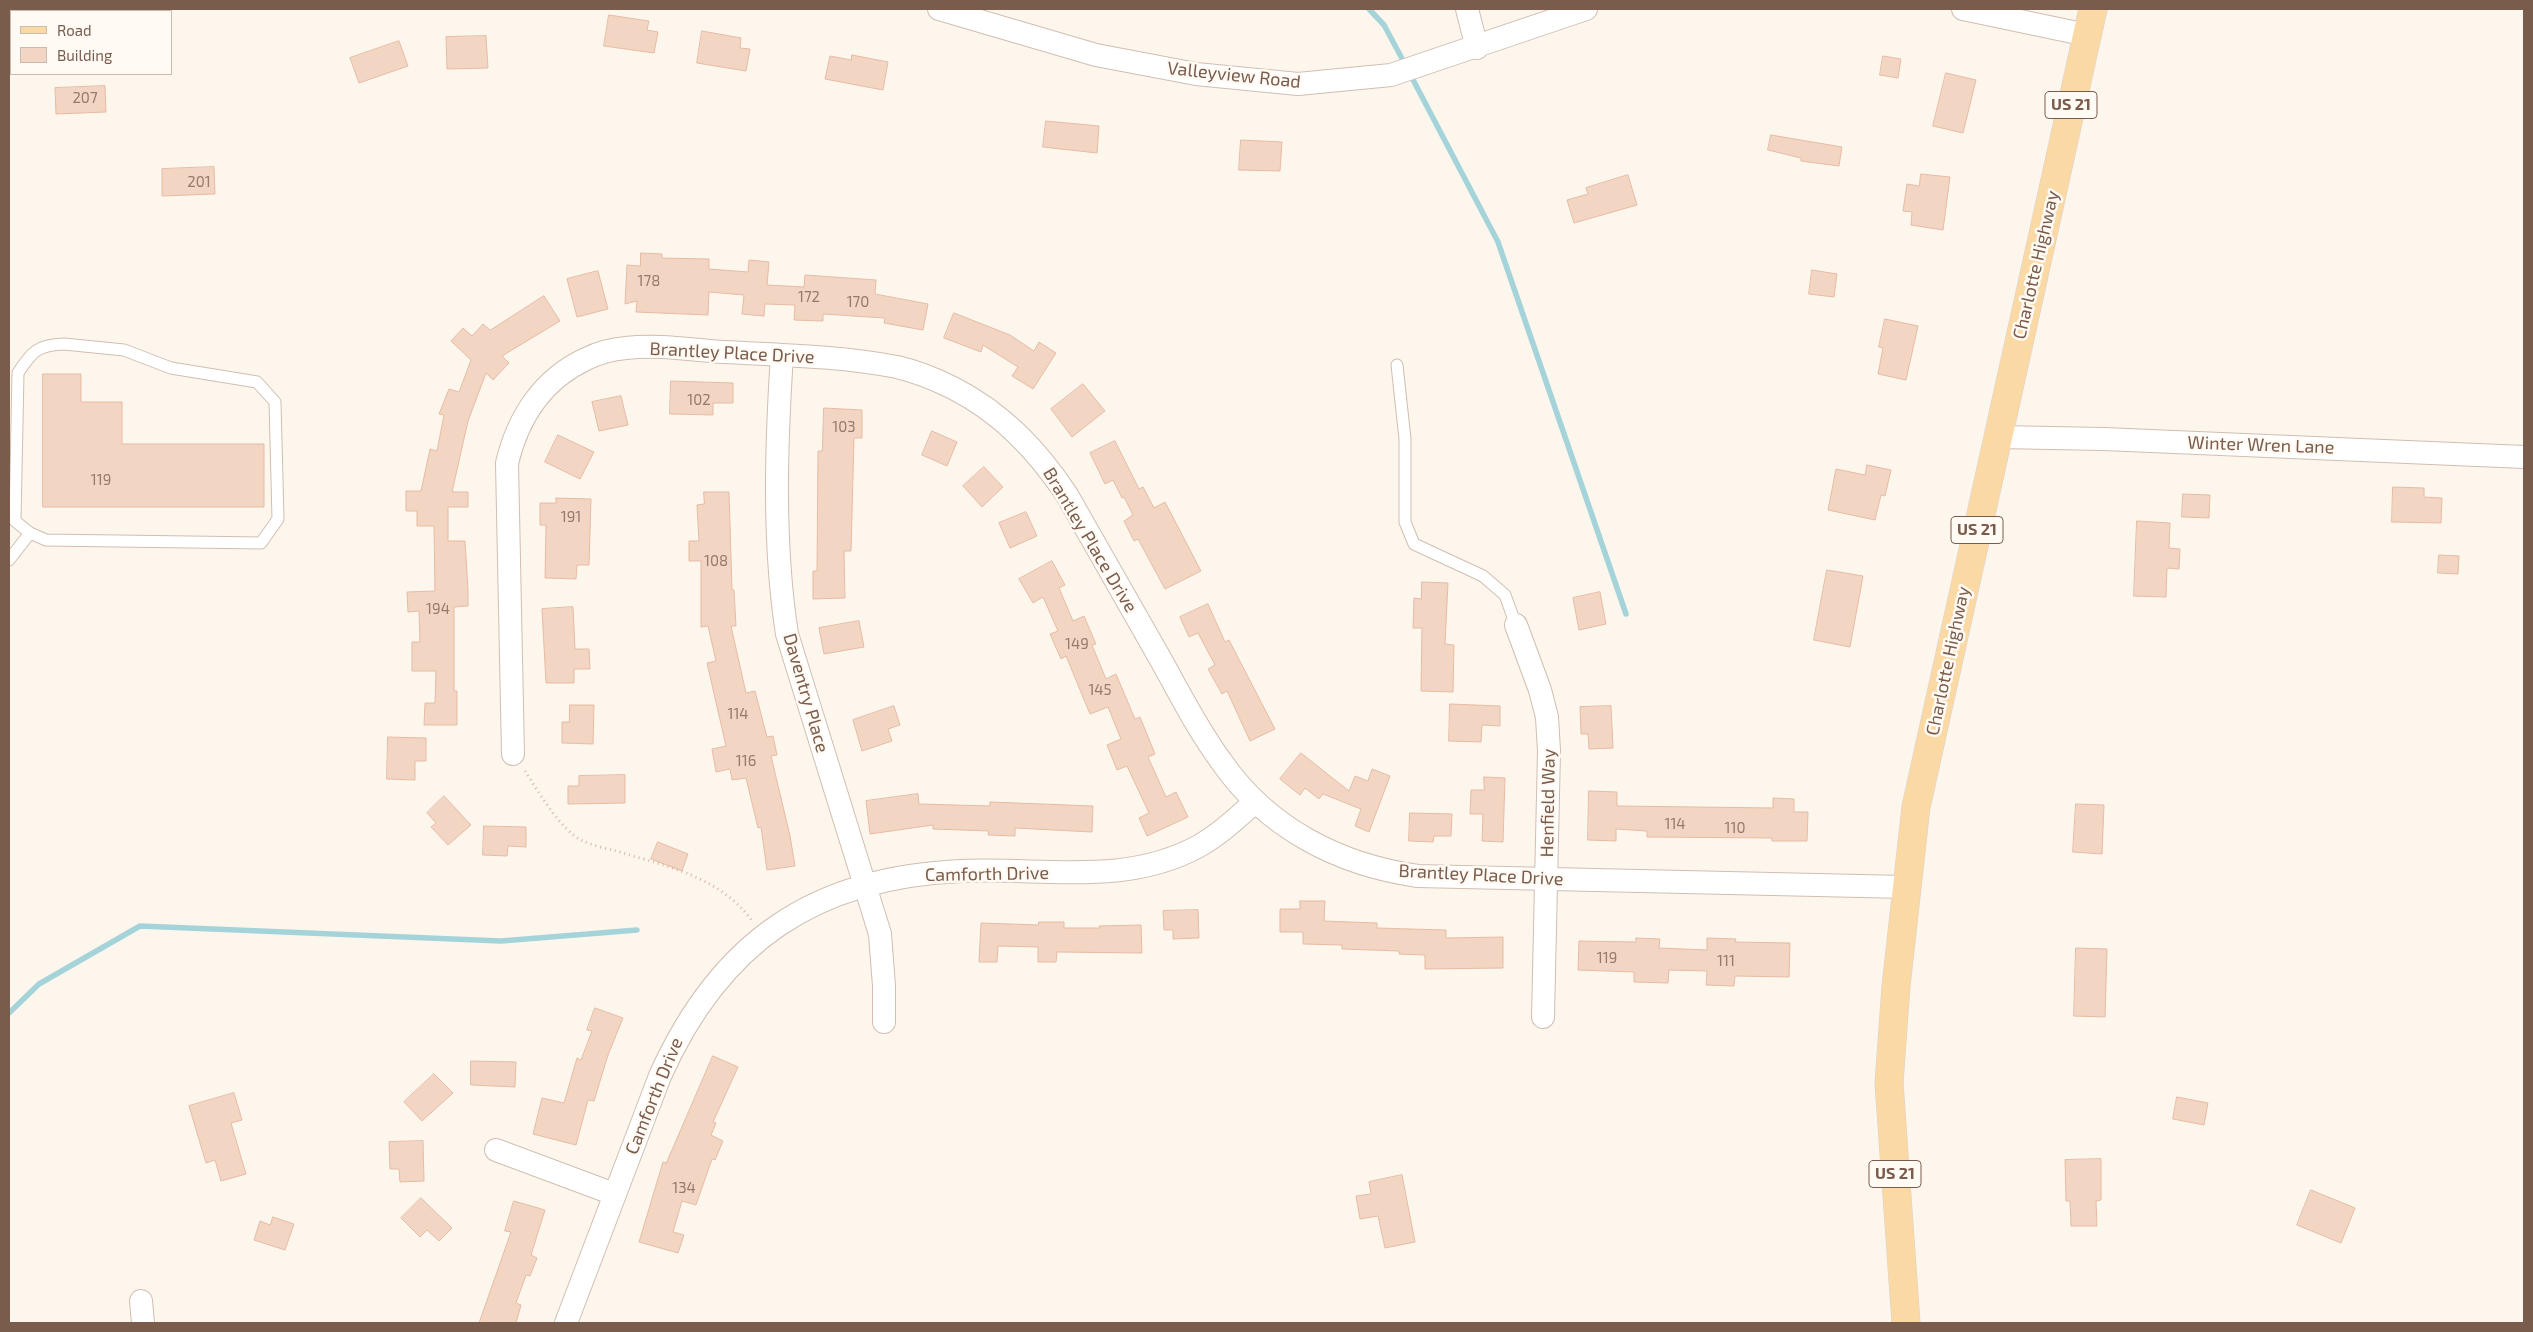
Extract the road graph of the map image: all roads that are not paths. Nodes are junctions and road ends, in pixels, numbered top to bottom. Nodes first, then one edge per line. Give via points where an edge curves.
1 (64, 9) edge
2 (939, 9) edge
3 (1467, 9) edge
4 (1586, 9) edge
5 (1963, 9) edge
6 (2093, 9) edge
7 (48, 10) edge
8 (2087, 35) junction
9 (1477, 48) junction
10 (782, 356) junction
11 (1397, 365) dead end
12 (1998, 437) junction
13 (2524, 457) edge
14 (30, 533) junction
15 (9, 560) edge
16 (1516, 625) joint
17 (513, 754) road end
18 (1255, 802) junction
19 (1547, 879) junction
20 (863, 885) junction
21 (1906, 887) junction
22 (1543, 1017) dead end
23 (884, 1022) dead end
24 (496, 1150) dead end
25 (614, 1194) junction
26 (141, 1301) dead end
27 (143, 1323) edge
28 (566, 1323) edge
29 (1906, 1323) edge

1 - 7 street
2 - 9 street, Valleyview Road via 1096,55 1196,74 1298,84 1391,76
3 - 9 street
4 - 9 street, Valleyview Road
5 - 8 street
6 - 8 main road, Charlotte Highway / US 21
8 - 12 main road, Charlotte Highway / US 21
10 - 17 street, Brantley Place Drive via 624,348 586,358 569,368 554,379 528,408 512,444 506,482
10 - 18 street, Brantley Place Drive via 849,360 899,368 953,388 1001,418 1027,442 1067,496 1220,760
10 - 20 street, Daventry Place via 777,441 781,598 787,634
11 - 16 lane via 1405,439 1405,522 1414,544 1483,576 1505,595
12 - 13 street, Winter Wren Lane
12 - 21 main road, Charlotte Highway / US 21 via 1916,807
14 - 14 lane via 46,540 261,543 278,520 275,402 257,382 171,368 124,350 44,345 29,356 18,373 15,521
14 - 15 lane
16 - 19 street, Henfield Way via 1547,717
18 - 19 street, Brantley Place Drive via 1311,843 1354,862 1418,876
18 - 20 street, Camforth Drive via 1229,826 1199,846 1153,865 1126,871 962,871 889,878
19 - 21 street, Brantley Place Drive
19 - 22 street, Henfield Way
20 - 23 street, Daventry Place via 880,934
20 - 25 street, Camforth Drive via 819,902 764,936 715,981 677,1037
21 - 29 main road, Charlotte Highway / US 21 via 1889,1083
24 - 25 street
25 - 28 street, Camforth Drive
26 - 27 street

